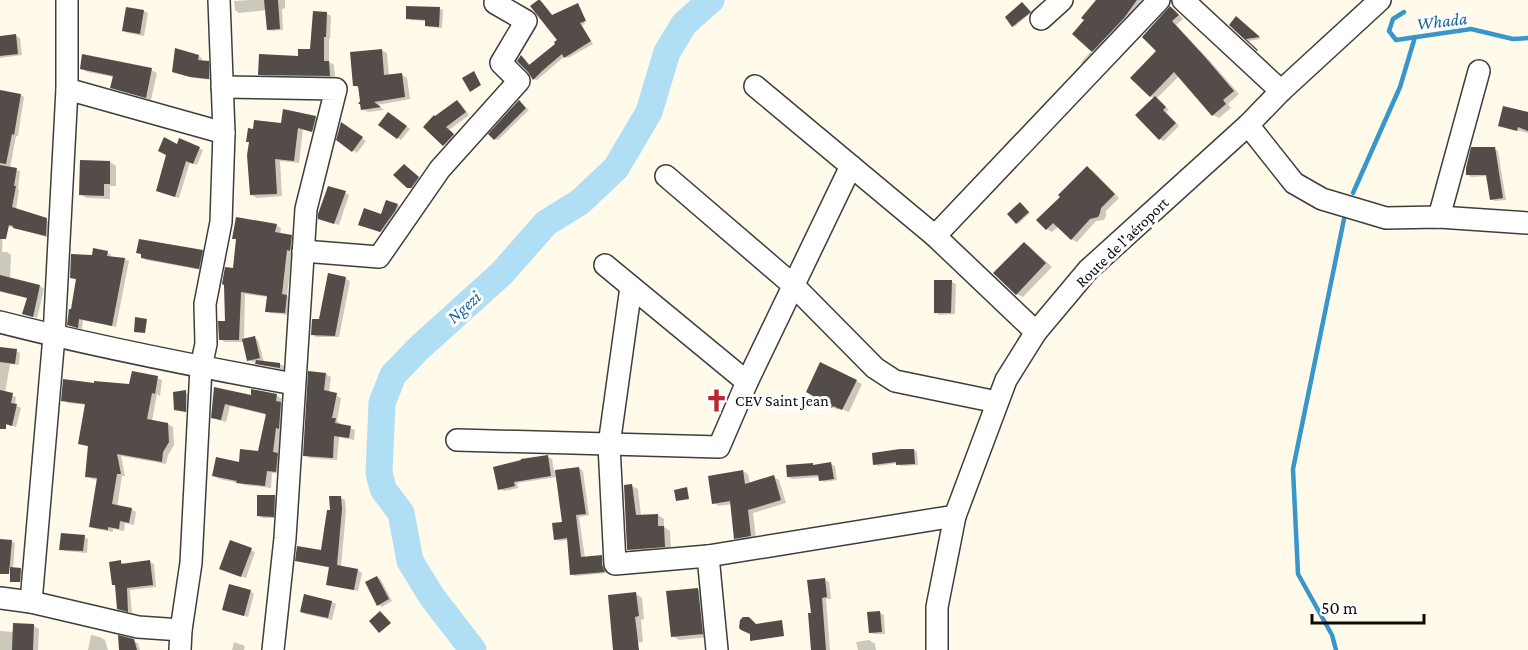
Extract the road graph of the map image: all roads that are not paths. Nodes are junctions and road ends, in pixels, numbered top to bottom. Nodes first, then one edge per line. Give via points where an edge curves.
1 (67, 0) edge
2 (219, 0) edge
3 (1062, 0) edge
4 (1159, 0) edge
5 (1183, 0) edge
6 (1380, 0) edge
7 (492, 1) edge
8 (1041, 19) dead end
9 (1479, 70) dead end
10 (754, 86) dead end
11 (222, 87) junction
12 (67, 89) junction
13 (1281, 91) junction
14 (1248, 125) junction
15 (224, 133) junction
16 (851, 166) junction
17 (666, 176) dead end
18 (1439, 217) junction
19 (1528, 224) edge
20 (935, 236) junction
21 (303, 251) junction
22 (605, 265) dead end
23 (793, 285) junction
24 (631, 287) junction
25 (0, 322) edge
26 (1036, 332) junction
27 (54, 336) junction
28 (201, 367) junction
29 (747, 382) junction
30 (294, 384) junction
31 (997, 402) junction
32 (457, 440) dead end
33 (609, 445) junction
34 (955, 516) junction
35 (708, 556) junction
36 (0, 598) edge
37 (32, 602) junction
38 (180, 640) edge
39 (273, 650) edge
40 (717, 650) edge
41 (937, 650) edge

1 - 12 street
2 - 11 street
3 - 8 street
4 - 20 street
5 - 13 street
6 - 13 street, Route de l'aéroport
7 - 21 street via 526,21 501,63 519,81 440,169 379,257
9 - 18 street
10 - 16 street
11 - 15 street
11 - 21 street via 336,89 306,209
12 - 15 street
12 - 27 street
13 - 14 street, Route de l'aéroport
14 - 18 street via 1294,183 1322,199 1386,218
14 - 26 street, Route de l'aéroport via 1088,270
15 - 28 street via 220,222 205,304 206,344
16 - 20 street
16 - 23 street
17 - 23 street
18 - 19 street
20 - 26 street
21 - 30 street
22 - 24 street
23 - 29 street
23 - 31 street via 875,368 895,381
24 - 29 street
24 - 33 street
25 - 27 street
26 - 31 street, Route de l'aéroport
27 - 28 street
27 - 37 street
28 - 30 street
28 - 38 street via 191,563
29 - 33 street via 719,447
30 - 39 street via 285,538
31 - 34 street, Route de l'aéroport
32 - 33 street
33 - 35 street via 615,564
34 - 35 street
34 - 41 street, Route de l'aéroport via 937,607
35 - 40 street
36 - 37 street
37 - 38 street

